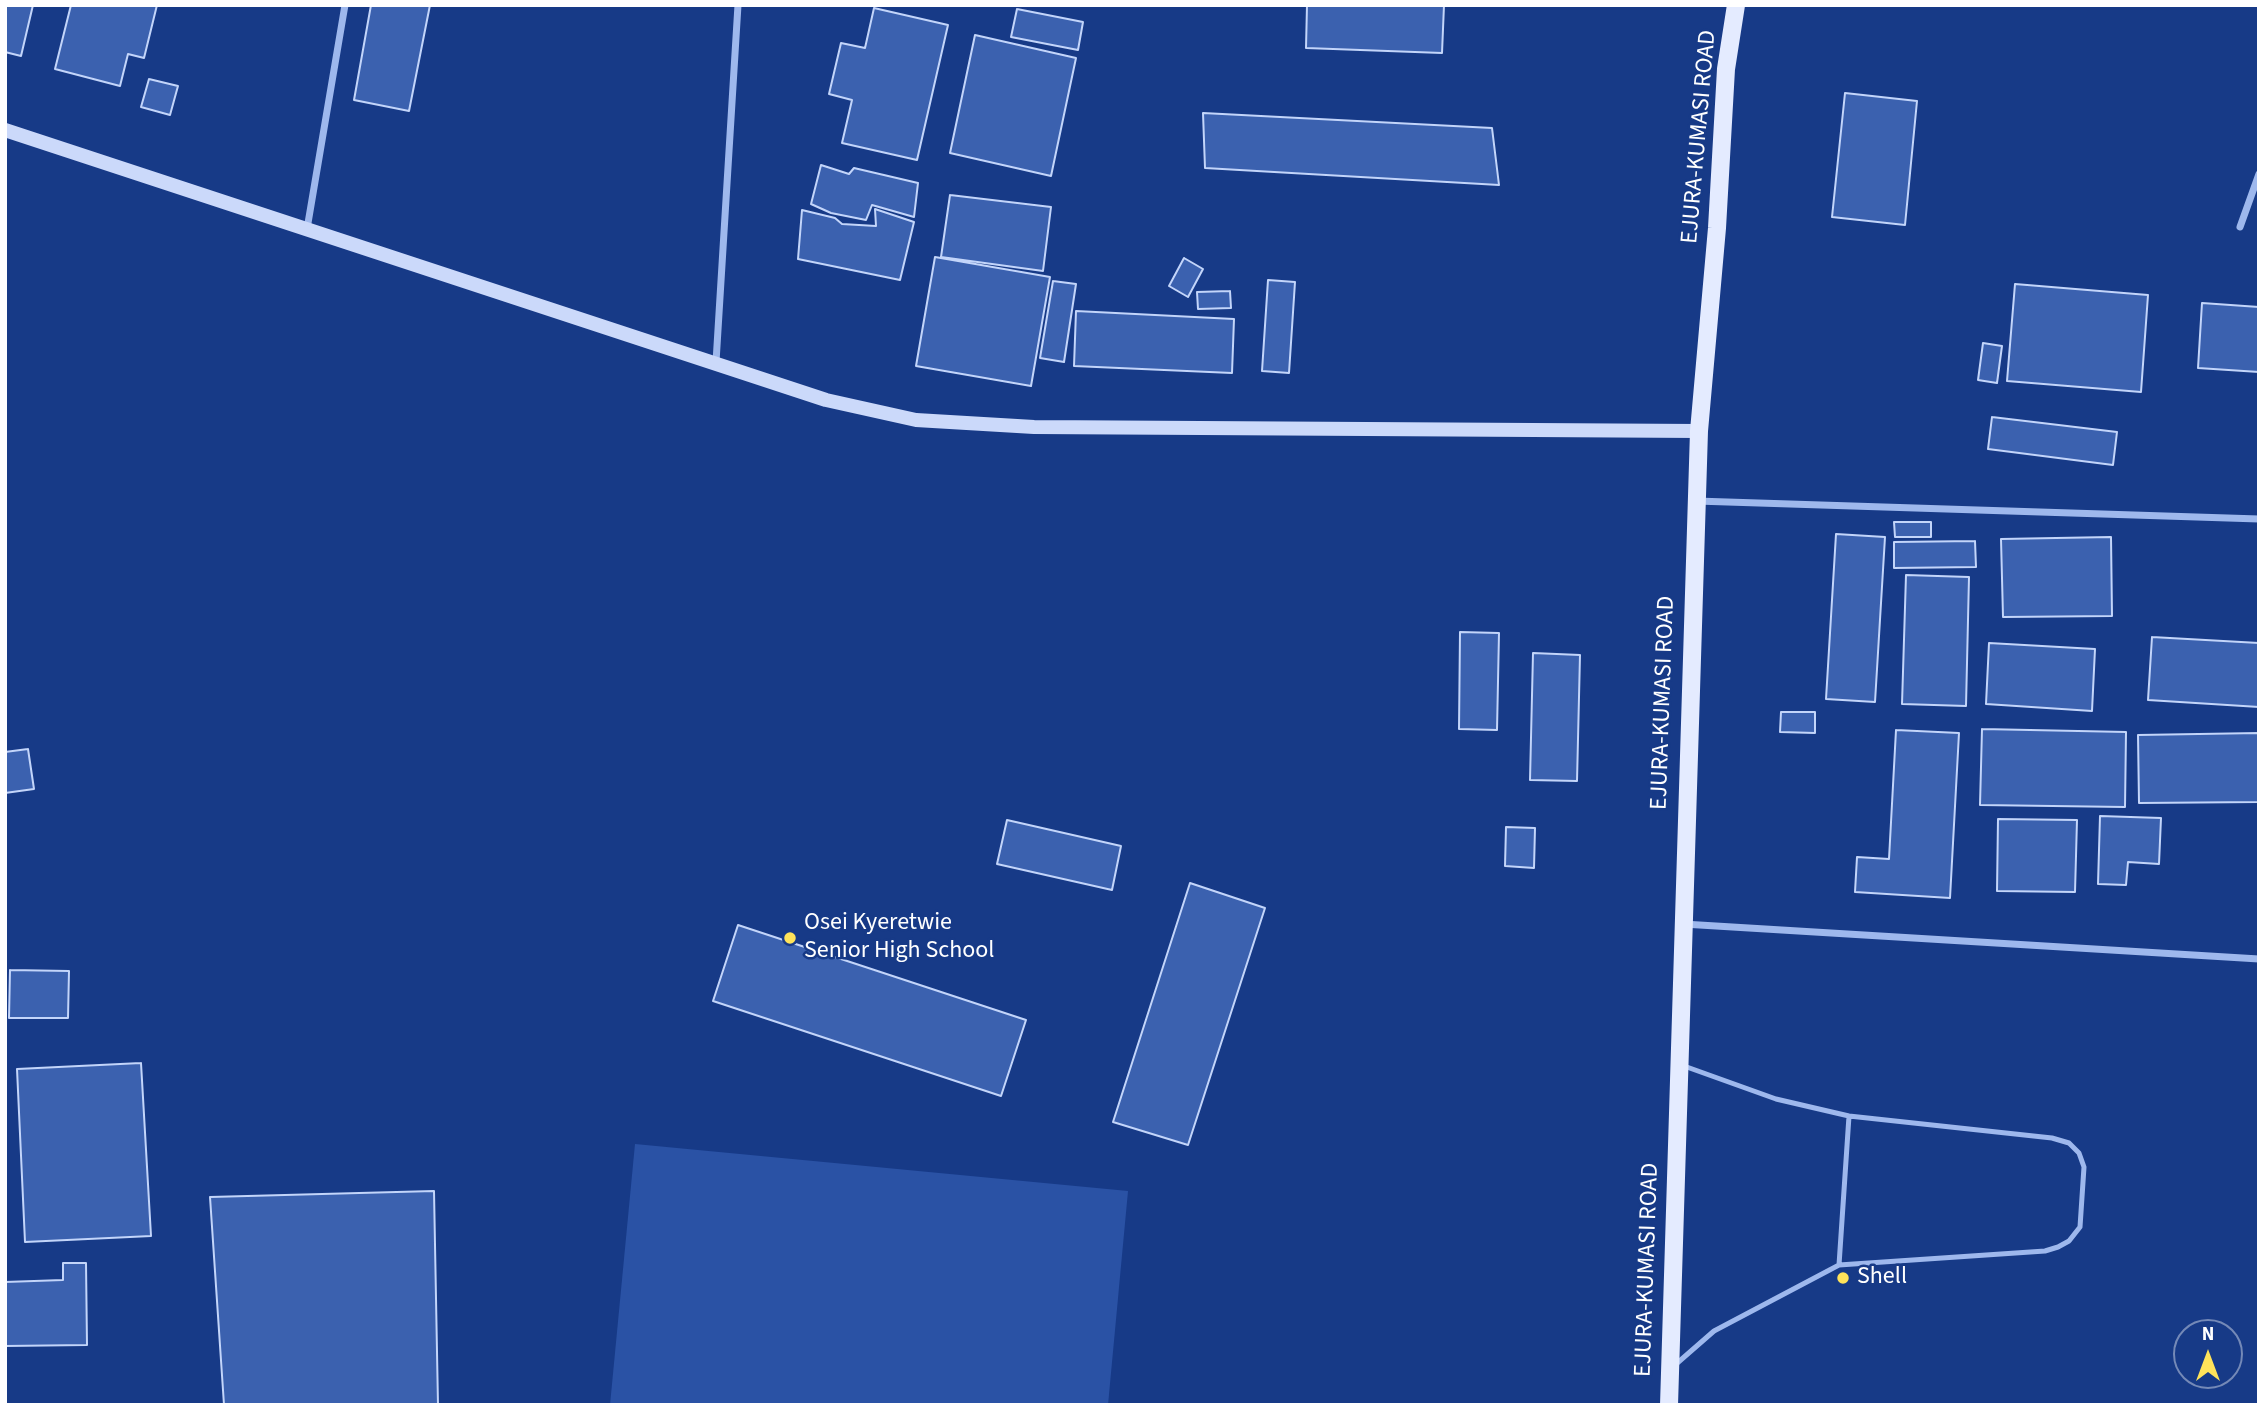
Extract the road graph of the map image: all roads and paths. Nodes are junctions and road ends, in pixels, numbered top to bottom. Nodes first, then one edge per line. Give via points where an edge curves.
1 (345, 5) edge
2 (738, 5) edge
3 (1736, 5) edge
4 (5, 130) edge
5 (2259, 174) edge
6 (2240, 227) dead end
7 (306, 229) junction
8 (716, 362) junction
9 (1699, 431) junction
10 (1696, 500) junction
11 (2259, 519) edge
12 (1682, 924) junction
13 (2259, 959) edge
14 (1678, 1066) junction
15 (1849, 1116) junction
16 (1839, 1265) junction
17 (1670, 1370) junction
18 (1669, 1405) edge

1 - 7 street
2 - 8 street
3 - 9 main road, EJURA-KUMASI ROAD via 1726,69
4 - 7 street
5 - 6 street
7 - 8 street
8 - 9 street via 826,400 916,420 1034,427
9 - 10 main road, EJURA-KUMASI ROAD
10 - 11 street
10 - 12 main road, EJURA-KUMASI ROAD
12 - 13 street
12 - 14 main road, EJURA-KUMASI ROAD
14 - 15 lane via 1776,1099
14 - 17 main road, EJURA-KUMASI ROAD
15 - 16 lane
15 - 16 lane via 2069,1143 2084,1167 2081,1215 2076,1234 2045,1251
16 - 17 lane via 1714,1331
17 - 18 main road, EJURA-KUMASI ROAD

